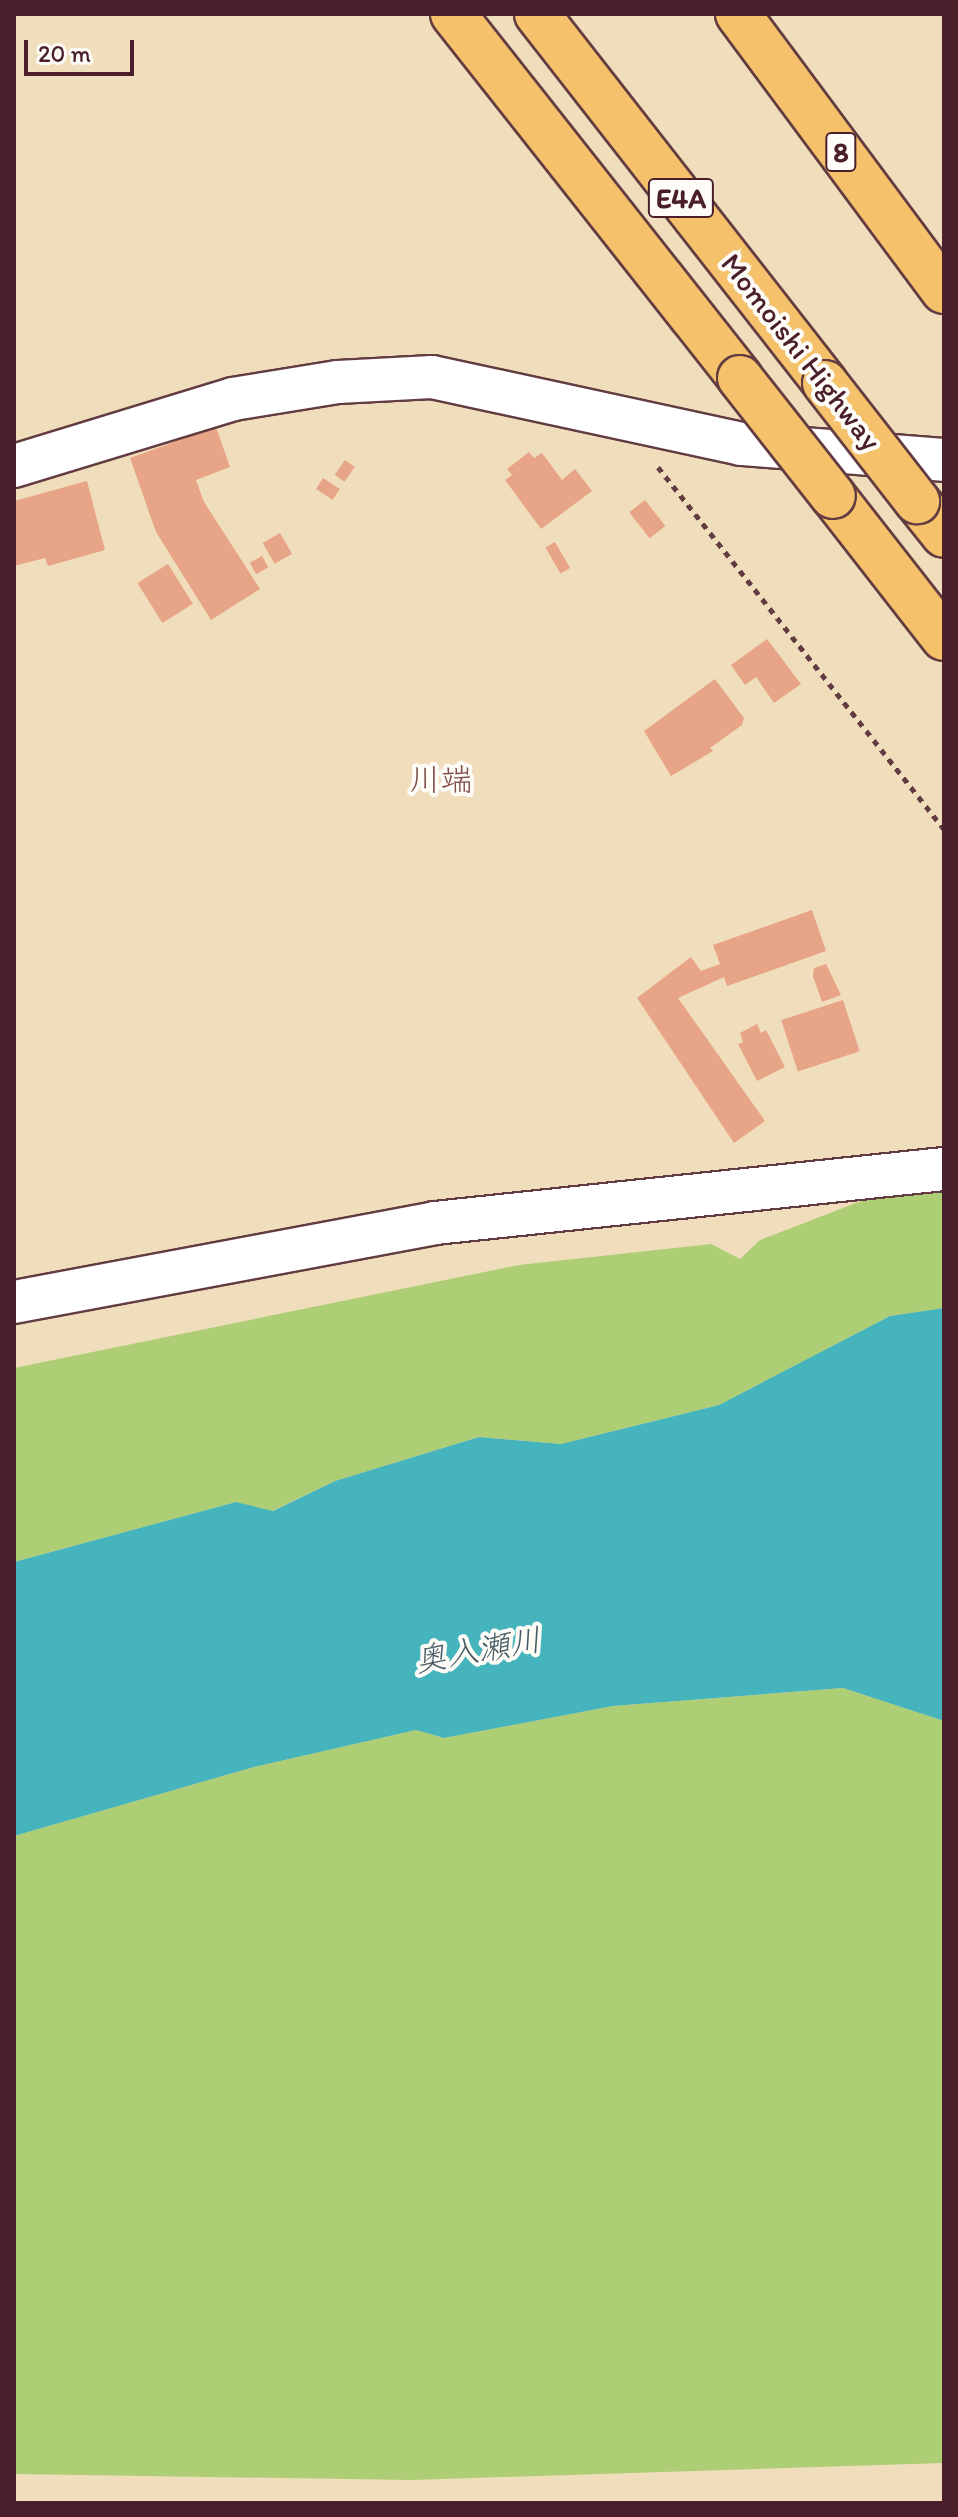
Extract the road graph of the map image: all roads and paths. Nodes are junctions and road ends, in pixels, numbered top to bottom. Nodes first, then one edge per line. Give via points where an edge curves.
1 (453, 14) edge
2 (537, 14) edge
3 (738, 14) edge
4 (944, 291) edge
5 (621, 419) junction
6 (944, 460) edge
7 (14, 466) edge
8 (944, 535) edge
9 (944, 638) edge
10 (944, 829) edge
11 (944, 1169) edge
12 (14, 1302) edge

1 - 9 main road, E4A, bridge
2 - 8 main road, Momoishi Highway / E4A, bridge
3 - 4 main road, 8
5 - 6 street via 742,444
5 - 7 street via 432,377 338,382 233,399
5 - 10 path
11 - 12 street via 435,1223

